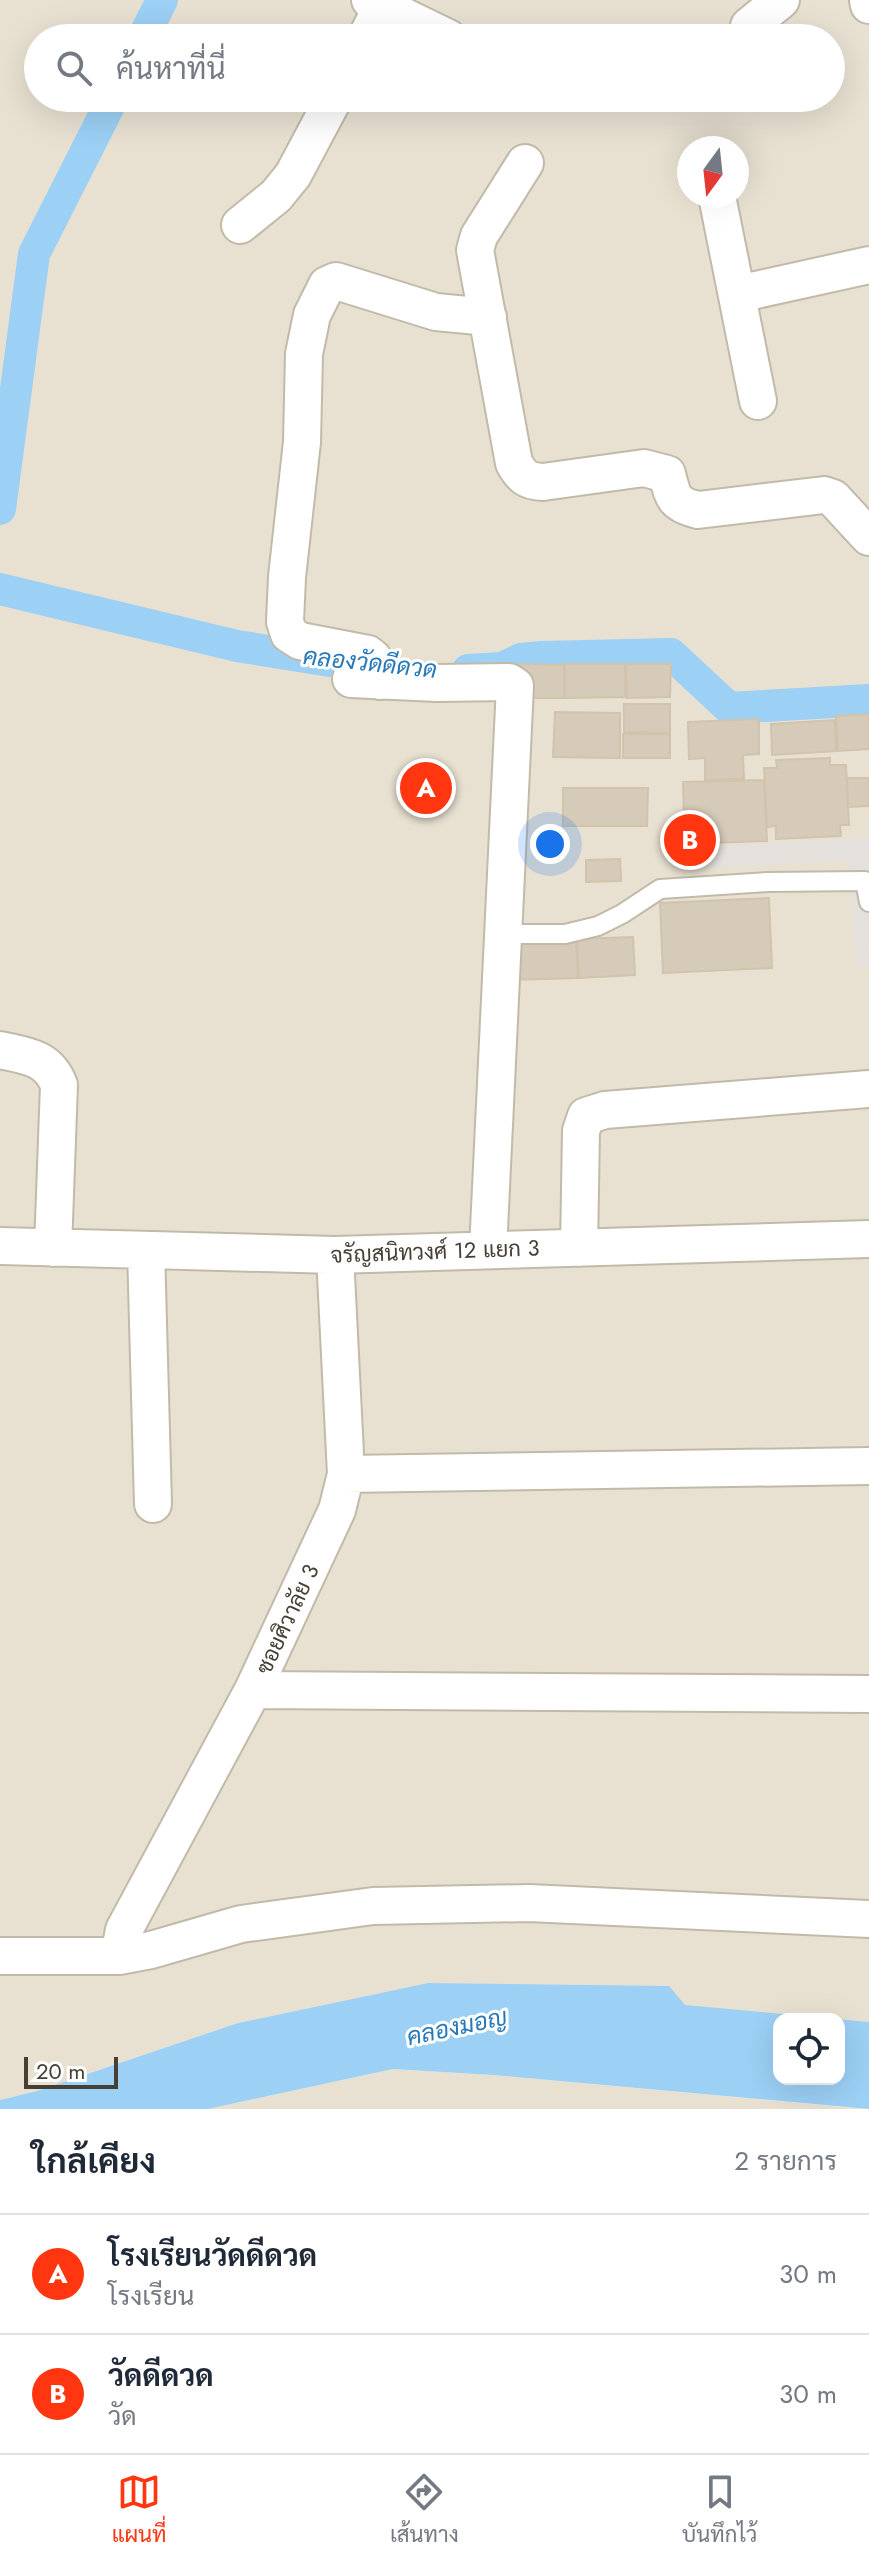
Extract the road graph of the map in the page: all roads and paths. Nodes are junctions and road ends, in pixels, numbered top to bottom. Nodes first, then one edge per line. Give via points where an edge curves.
1 (781, 0) edge
2 (376, 3) edge
3 (370, 24) edge
4 (419, 24) edge
5 (751, 24) edge
6 (327, 112) edge
7 (525, 163) dead end
8 (720, 208) edge
9 (240, 225) dead end
10 (869, 265) edge
11 (738, 294) junction
12 (488, 317) junction
13 (758, 401) dead end
14 (869, 537) edge
15 (867, 881) edge
16 (869, 902) edge
17 (503, 934) junction
18 (0, 1050) edge
19 (869, 1089) edge
20 (869, 1239) edge
21 (0, 1246) edge
22 (53, 1248) junction
23 (579, 1248) junction
24 (146, 1250) junction
25 (488, 1250) junction
26 (335, 1255) junction
27 (869, 1466) edge
28 (346, 1474) junction
29 (153, 1504) dead end
30 (253, 1690) junction
31 (869, 1694) edge
32 (869, 1919) edge
33 (0, 1956) edge
34 (119, 1956) junction

1 - 5 street
2 - 3 street
2 - 4 street
6 - 9 street via 293,175
7 - 12 street via 475,250
8 - 11 street
10 - 11 street
11 - 13 street
12 - 14 street via 514,463 522,477 543,482 654,469 667,474 673,497 683,507 698,510 824,495
12 - 17 street via 436,312 336,281 327,285 312,315 304,354 302,442 285,622 289,634 300,641 363,653 371,673 514,684
15 - 16 lane
15 - 17 lane via 660,889 598,926 565,934
17 - 25 street
18 - 22 street via 33,1057 53,1069 59,1085
19 - 23 street via 605,1110 586,1116 581,1131
20 - 23 street, จรัญสนิทวงศ์ 12 แยก 3
21 - 22 street, จรัญสนิทวงศ์ 12 แยก 3
22 - 24 street, จรัญสนิทวงศ์ 12 แยก 3
23 - 25 street, จรัญสนิทวงศ์ 12 แยก 3
24 - 26 street, จรัญสนิทวงศ์ 12 แยก 3
24 - 29 street
25 - 26 street, จรัญสนิทวงศ์ 12 แยก 3
26 - 28 street, ซอยศิวาลัย 3
27 - 28 street
28 - 30 street, ซอยศิวาลัย 3 via 337,1510
30 - 31 street
30 - 34 street, ซอยศิวาลัย 3 via 124,1930
32 - 34 street via 529,1903 373,1906 241,1924
33 - 34 street

